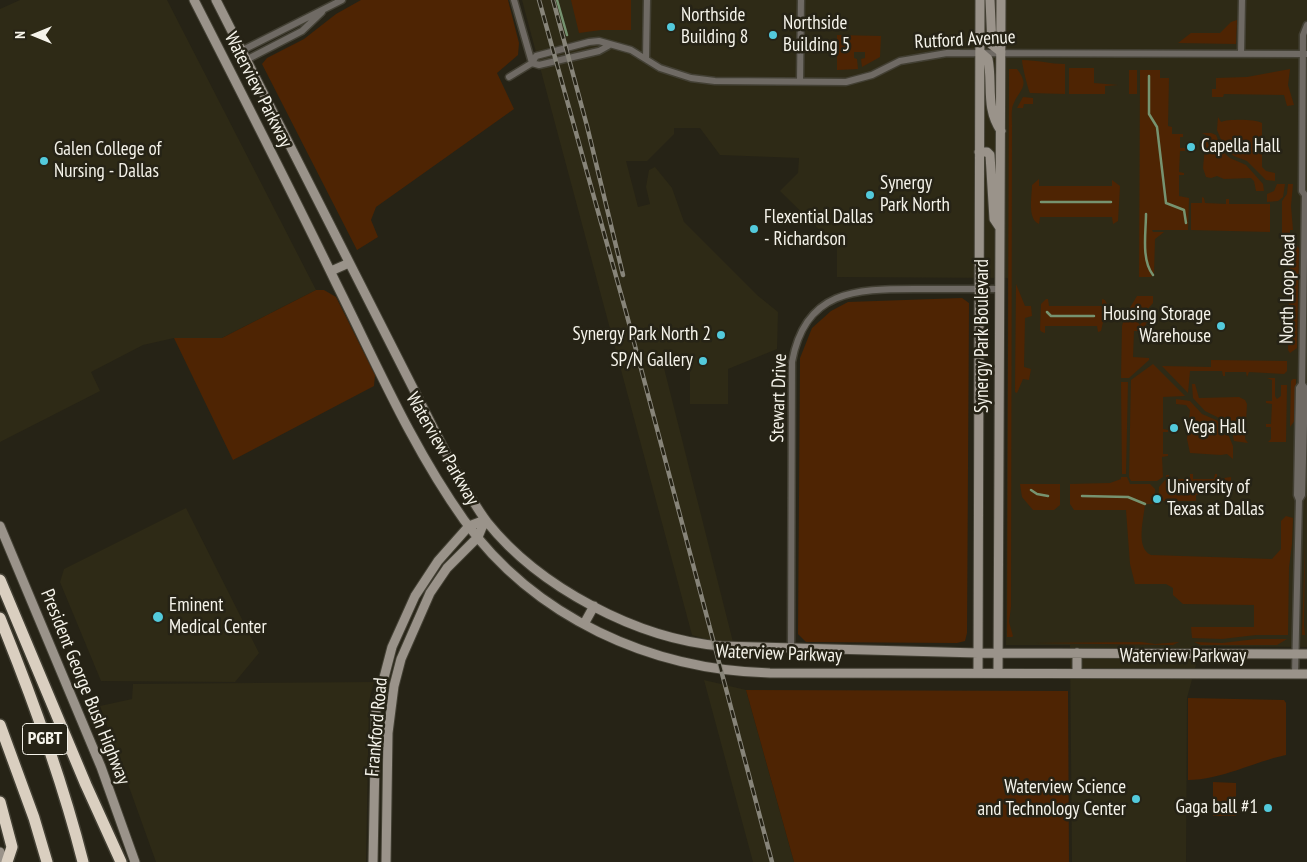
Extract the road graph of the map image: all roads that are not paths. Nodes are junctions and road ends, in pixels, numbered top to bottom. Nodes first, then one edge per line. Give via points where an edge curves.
1 (194, 0) edge
2 (216, 0) edge
3 (342, 0) edge
4 (514, 0) edge
5 (647, 0) edge
6 (800, 0) edge
7 (980, 0) edge
8 (990, 0) edge
9 (1001, 0) edge
10 (1242, 0) edge
11 (325, 9) junction
12 (1307, 25) edge
13 (608, 46) junction
14 (241, 51) junction
15 (980, 52) junction
16 (1001, 52) junction
17 (1241, 54) junction
18 (1305, 54) edge
19 (224, 58) junction
20 (646, 58) junction
21 (246, 60) junction
22 (532, 62) junction
23 (229, 69) junction
24 (509, 77) dead end
25 (800, 81) junction
26 (1001, 131) junction
27 (979, 152) junction
28 (1306, 196) edge
29 (1000, 228) junction
30 (349, 263) junction
31 (331, 271) junction
32 (978, 289) junction
33 (1000, 289) junction
34 (485, 520) junction
35 (0, 526) edge
36 (469, 526) junction
37 (478, 537) junction
38 (0, 580) edge
39 (594, 606) junction
40 (0, 618) edge
41 (584, 624) junction
42 (791, 649) junction
43 (978, 653) junction
44 (998, 653) junction
45 (1077, 653) junction
46 (1295, 654) junction
47 (1307, 654) edge
48 (978, 673) junction
49 (998, 673) junction
50 (1076, 673) junction
51 (1295, 674) junction
52 (1307, 674) edge
53 (0, 725) edge
54 (0, 802) edge
55 (0, 852) edge
56 (6, 862) edge
57 (46, 862) edge
58 (83, 862) edge
59 (121, 862) edge
60 (135, 862) edge
61 (373, 862) edge
62 (386, 862) edge

1 - 19 main road, Waterview Parkway
2 - 14 main road, Waterview Parkway
3 - 11 street
4 - 22 street
5 - 20 street
6 - 25 street
7 - 15 main road, Synergy Park Boulevard
8 - 16 main road via 992,45
9 - 16 main road, Synergy Park Boulevard
10 - 17 street
11 - 14 street
11 - 21 street via 302,31
12 - 18 street, North Loop Road via 1303,35
13 - 20 street, Rutford Avenue via 631,50
13 - 22 street via 539,65
13 - 22 street, Rutford Avenue via 589,42 536,56
14 - 19 main road
14 - 21 main road, Waterview Parkway
15 - 16 street, Rutford Avenue
15 - 25 street, Rutford Avenue via 913,57 860,80
15 - 26 main road via 988,59 991,109
15 - 27 main road, Synergy Park Boulevard
16 - 17 street, Rutford Avenue
16 - 26 main road, Synergy Park Boulevard
17 - 18 street, Rutford Avenue
18 - 28 street, North Loop Road via 1302,191
19 - 23 main road, Waterview Parkway
20 - 25 street, Rutford Avenue via 660,68 691,78
21 - 23 main road
21 - 30 main road, Waterview Parkway
22 - 24 street, Rutford Avenue
23 - 31 main road, Waterview Parkway
26 - 29 main road, Synergy Park Boulevard
27 - 29 main road via 990,155 994,219
27 - 32 main road, Synergy Park Boulevard
28 - 46 street, North Loop Road via 1302,384 1305,388
29 - 33 main road, Synergy Park Boulevard
30 - 31 main road
30 - 34 main road, Waterview Parkway via 446,453
31 - 36 main road, Waterview Parkway via 426,460
32 - 33 street, Stewart Drive
32 - 42 street, Stewart Drive via 888,289 848,293 822,307 807,322 792,362
32 - 43 main road, Synergy Park Boulevard
33 - 44 main road, Synergy Park Boulevard
34 - 36 main road, Frankford Road
34 - 37 main road, Frankford Road
34 - 39 main road, Waterview Parkway via 520,556
35 - 60 main road, President George Bush Highway via 100,766
36 - 37 main road, Waterview Parkway
36 - 61 main road, Frankford Road via 438,561 403,618 378,693
37 - 41 main road, Waterview Parkway via 526,586 558,610
37 - 62 main road, Frankford Road via 447,568 430,593 394,686 388,733
38 - 59 highway
39 - 41 main road
39 - 42 main road, Waterview Parkway via 645,628 694,642
40 - 58 highway, PGBT via 38,717
41 - 48 main road, Waterview Parkway via 651,654 727,671
42 - 43 main road, Waterview Parkway
43 - 44 main road, Waterview Parkway
43 - 48 main road, Synergy Park Boulevard
44 - 45 main road, Waterview Parkway
44 - 49 main road, Synergy Park Boulevard
45 - 46 main road, Waterview Parkway
45 - 50 main road
46 - 47 main road, Waterview Parkway
46 - 51 street, North Loop Road
48 - 49 main road, Waterview Parkway
49 - 50 main road, Waterview Parkway
50 - 51 main road, Waterview Parkway
51 - 52 main road, Waterview Parkway
53 - 57 highway, PGBT via 34,818
54 - 56 highway via 12,847
55 - 56 main road

